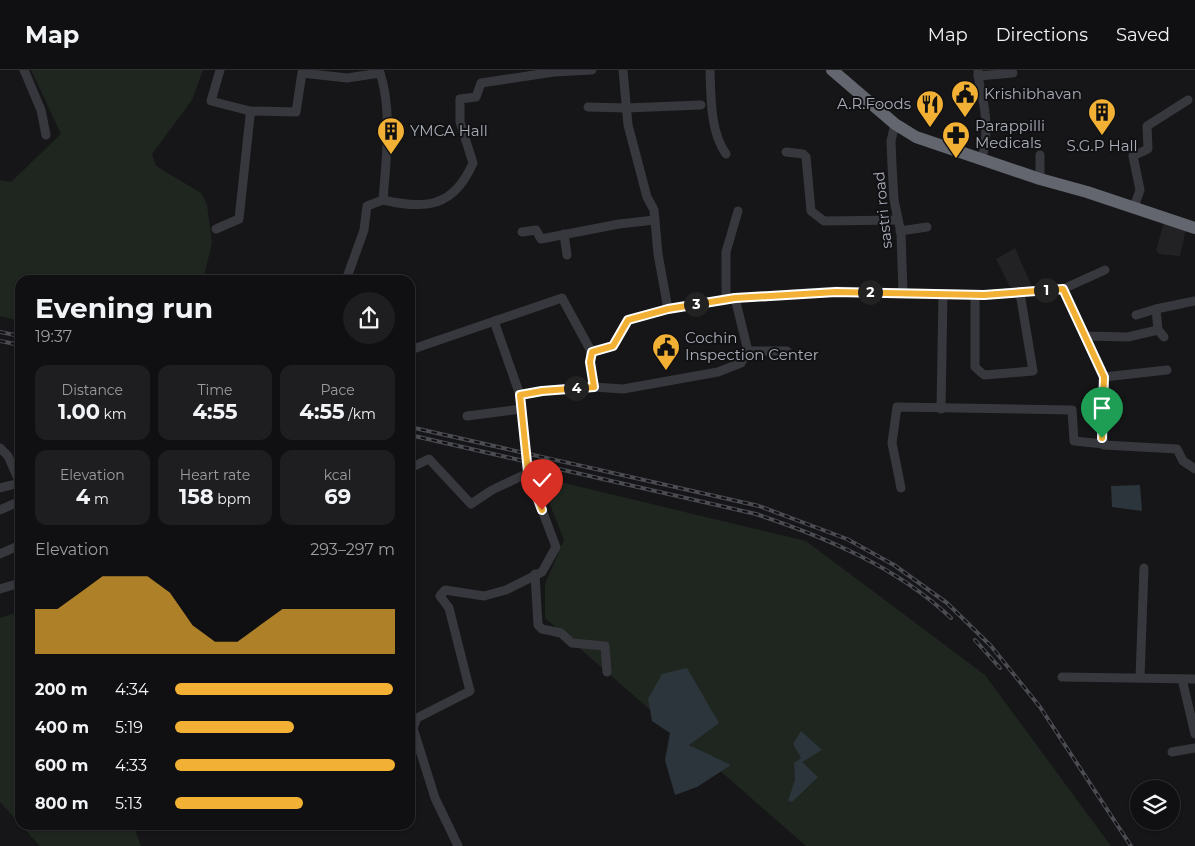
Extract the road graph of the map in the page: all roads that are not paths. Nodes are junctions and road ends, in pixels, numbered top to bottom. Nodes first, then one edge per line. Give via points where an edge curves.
1 (24, 70) edge
2 (220, 70) edge
3 (592, 70) edge
4 (623, 70) edge
5 (710, 70) edge
6 (832, 70) edge
7 (380, 72) edge
8 (978, 73) edge
9 (1013, 73) dead end
10 (1188, 100) dead end
11 (701, 105) dead end
12 (588, 107) dead end
13 (626, 108) junction
14 (250, 111) junction
15 (895, 124) junction
16 (46, 135) dead end
17 (786, 152) dead end
18 (726, 154) dead end
19 (1040, 155) dead end
20 (982, 158) junction
21 (1040, 179) junction
22 (383, 200) junction
23 (1134, 207) junction
24 (738, 211) dead end
25 (655, 220) junction
26 (898, 220) junction
27 (927, 227) dead end
28 (1195, 228) edge
29 (216, 229) dead end
30 (900, 231) junction
31 (522, 232) dead end
32 (564, 234) junction
33 (567, 255) dead end
34 (1105, 270) dead end
35 (348, 275) edge
36 (1063, 289) junction
37 (903, 293) junction
38 (1020, 293) junction
39 (944, 294) junction
40 (974, 295) junction
41 (726, 299) junction
42 (1195, 301) edge
43 (668, 309) junction
44 (1156, 309) junction
45 (1136, 315) dead end
46 (494, 322) junction
47 (1086, 336) junction
48 (415, 348) edge
49 (748, 351) junction
50 (787, 351) dead end
51 (592, 352) junction
52 (1167, 370) dead end
53 (1104, 377) junction
54 (594, 387) junction
55 (520, 395) junction
56 (521, 409) junction
57 (941, 409) junction
58 (467, 416) dead end
59 (1104, 444) junction
60 (0, 448) edge
61 (415, 466) edge
62 (1195, 469) edge
63 (15, 472) edge
64 (528, 472) junction
65 (15, 485) edge
66 (0, 488) edge
67 (901, 488) dead end
68 (15, 503) edge
69 (0, 510) edge
70 (15, 547) edge
71 (0, 554) edge
72 (1144, 568) dead end
73 (535, 574) junction
74 (15, 585) edge
75 (0, 590) edge
76 (607, 672) dead end
77 (1062, 677) dead end
78 (1140, 678) junction
79 (1182, 679) junction
80 (1195, 679) edge
81 (415, 723) edge
82 (415, 734) edge
83 (1195, 734) edge
84 (1195, 748) edge
85 (1172, 752) dead end
86 (458, 846) edge

1 - 16 street via 41,110
2 - 14 street via 211,101
3 - 22 street via 481,83 476,97 460,99 460,122 473,163 462,183 440,203 408,206
4 - 13 street
5 - 18 street via 713,118 718,143
6 - 15 highway
7 - 14 street via 347,78 302,73 296,112
7 - 22 street via 388,134
8 - 9 street
8 - 20 street via 985,112
10 - 23 street via 1146,126 1148,149 1133,156 1140,190
11 - 13 street
12 - 13 street
13 - 25 street via 633,146
14 - 29 street via 239,219
15 - 20 highway via 916,137
15 - 26 street, sastri road via 891,141
17 - 26 street via 806,157 811,211 824,221
19 - 21 street
20 - 21 highway
21 - 23 highway
22 - 35 street via 367,206 364,230
23 - 28 highway
24 - 41 street via 726,252
25 - 32 street
25 - 43 street
26 - 30 street, sastri road
27 - 30 street
30 - 37 street, sastri road
31 - 32 street via 536,230 541,240
32 - 33 street
34 - 36 street
36 - 38 street
36 - 47 street
37 - 39 street
37 - 41 street via 836,292
38 - 40 street
38 - 40 street via 1033,371 984,375 974,367
39 - 40 street
39 - 57 street
41 - 43 street
41 - 49 street
42 - 44 street
43 - 51 street via 628,320 613,346
44 - 45 street
44 - 47 street via 1161,334
46 - 48 street
46 - 51 street via 562,298
46 - 55 street
47 - 53 street
49 - 50 street
49 - 54 street via 741,363 718,372 623,389
51 - 54 street via 590,362
52 - 53 street
53 - 59 street
54 - 55 street
55 - 56 street
56 - 58 street
56 - 64 street
57 - 59 street via 1072,410 1074,441
57 - 67 street via 897,407 892,443
59 - 62 street via 1177,450 1183,460
60 - 63 street via 8,456
61 - 64 street via 429,459 471,504
64 - 73 street via 556,547 542,572
65 - 66 street
68 - 69 street
70 - 71 street
72 - 78 street
73 - 76 street via 538,625 561,633 572,643 605,646
73 - 81 street via 506,590 484,596 445,590 440,596 449,608 470,691 417,718
74 - 75 street
77 - 78 street
78 - 79 street
79 - 80 street
79 - 83 street
82 - 86 street via 435,798
84 - 85 street

